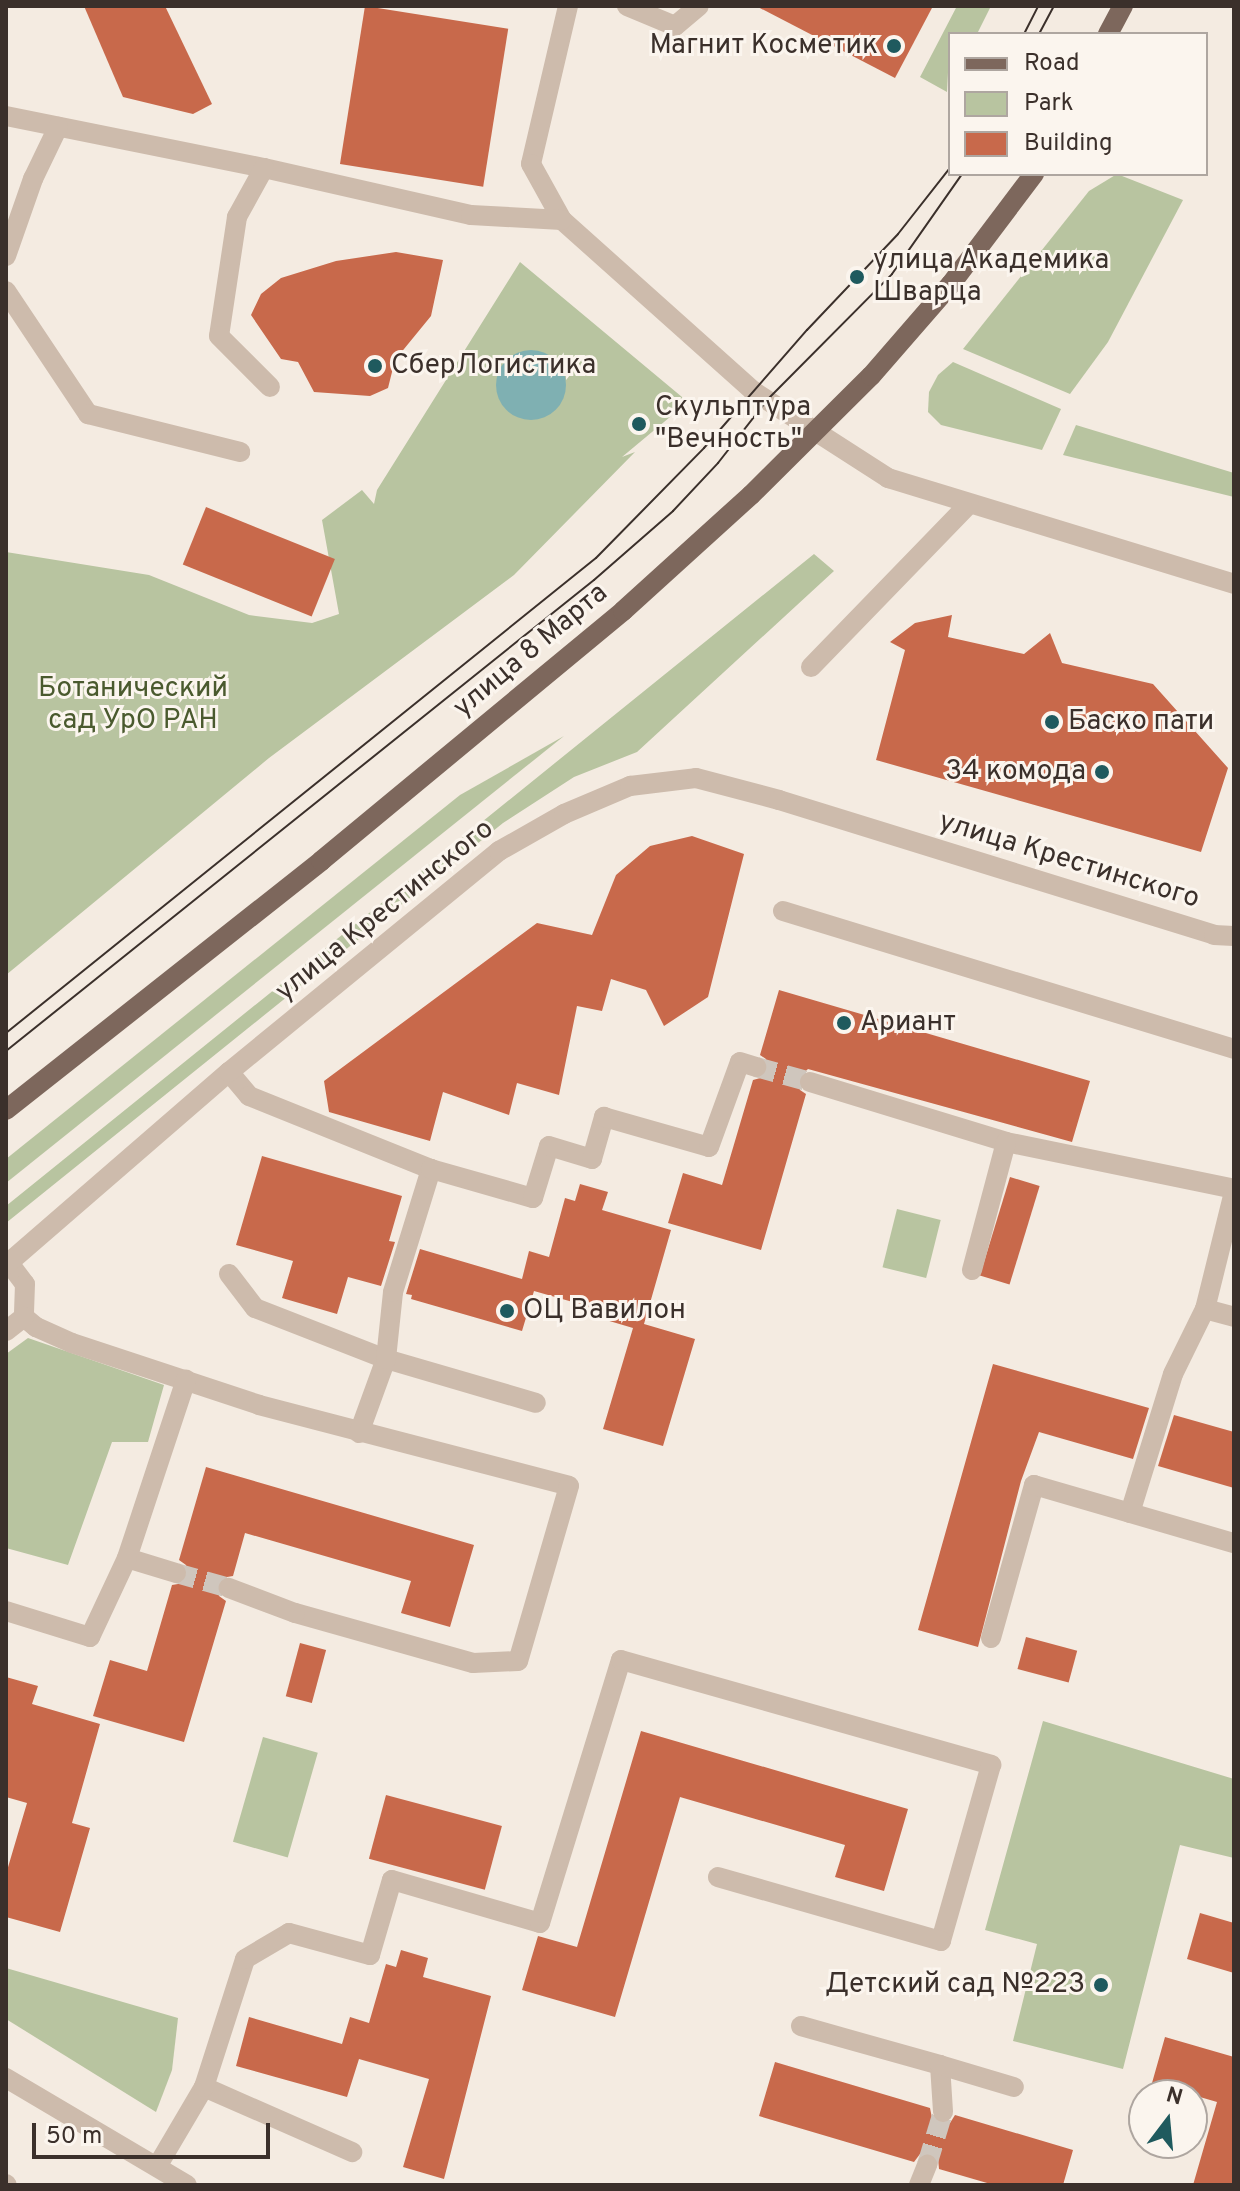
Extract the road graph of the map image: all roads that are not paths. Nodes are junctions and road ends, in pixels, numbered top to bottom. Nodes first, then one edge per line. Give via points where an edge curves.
1 (568, 6) edge
2 (627, 6) edge
3 (699, 6) edge
4 (1123, 6) edge
5 (1109, 32) edge
6 (6, 116) edge
7 (58, 127) junction
8 (264, 168) junction
9 (1032, 176) edge
10 (562, 220) junction
11 (6, 256) edge
12 (6, 291) edge
13 (270, 387) dead end
14 (818, 430) junction
15 (240, 452) dead end
16 (969, 504) junction
17 (1234, 584) edge
18 (811, 667) dead end
19 (783, 911) dead end
20 (1234, 936) edge
21 (1234, 1049) edge
22 (756, 1067) dead end
23 (229, 1072) junction
24 (810, 1082) tunnel mouth
25 (6, 1110) edge
26 (1006, 1142) junction
27 (431, 1169) junction
28 (1234, 1191) edge
29 (7, 1264) edge
30 (972, 1270) dead end
31 (229, 1274) dead end
32 (1205, 1309) junction
33 (24, 1317) junction
34 (1234, 1317) edge
35 (6, 1331) edge
36 (386, 1359) junction
37 (186, 1380) junction
38 (536, 1403) dead end
39 (359, 1433) junction
40 (1130, 1513) junction
41 (1234, 1543) edge
42 (127, 1558) junction
43 (176, 1573) tunnel mouth
44 (229, 1588) tunnel mouth
45 (6, 1611) edge
46 (991, 1638) dead end
47 (718, 1877) dead end
48 (801, 2026) dead end
49 (940, 2065) junction
50 (6, 2078) edge
51 (204, 2087) junction
52 (1014, 2087) dead end
53 (943, 2112) tunnel mouth
54 (352, 2152) dead end
55 (158, 2165) junction
56 (927, 2165) tunnel mouth
57 (187, 2185) edge
58 (919, 2185) edge

1 - 10 street via 531,164
2 - 3 street via 675,26
4 - 5 main road
6 - 7 street
7 - 8 street
7 - 11 street
8 - 10 street via 471,215
8 - 13 street via 237,217 219,336
9 - 14 main road, улица 8 Марта via 951,284
10 - 14 street via 753,391
12 - 15 street via 88,414
14 - 16 street via 888,478
14 - 25 main road, улица 8 Марта via 623,611 321,861
16 - 17 street
16 - 18 street
19 - 21 street
20 - 23 street, улица Крестинского via 1214,935 696,778 630,786 564,814 499,851
22 - 27 street via 740,1062 709,1147 604,1117 592,1159 549,1146 533,1198
23 - 27 street via 249,1096
23 - 29 street, улица Крестинского
24 - 26 street
26 - 28 street
26 - 30 street
27 - 36 street via 393,1292
28 - 32 street
29 - 33 street via 25,1284
31 - 36 street via 255,1308
32 - 34 street
32 - 40 street via 1173,1374
33 - 35 street
33 - 37 street via 72,1343
36 - 38 street
36 - 39 street
37 - 39 street
37 - 42 street
39 - 44 street via 569,1486 518,1661 473,1663 295,1613
40 - 41 street
40 - 46 street via 1034,1485
42 - 43 street
42 - 45 street via 90,1637
47 - 51 street via 941,1941 991,1765 621,1660 540,1923 392,1880 370,1955 289,1933 245,1959
48 - 49 street
49 - 52 street
49 - 53 street
50 - 55 street
51 - 54 street
51 - 55 street
55 - 57 street
56 - 58 street

